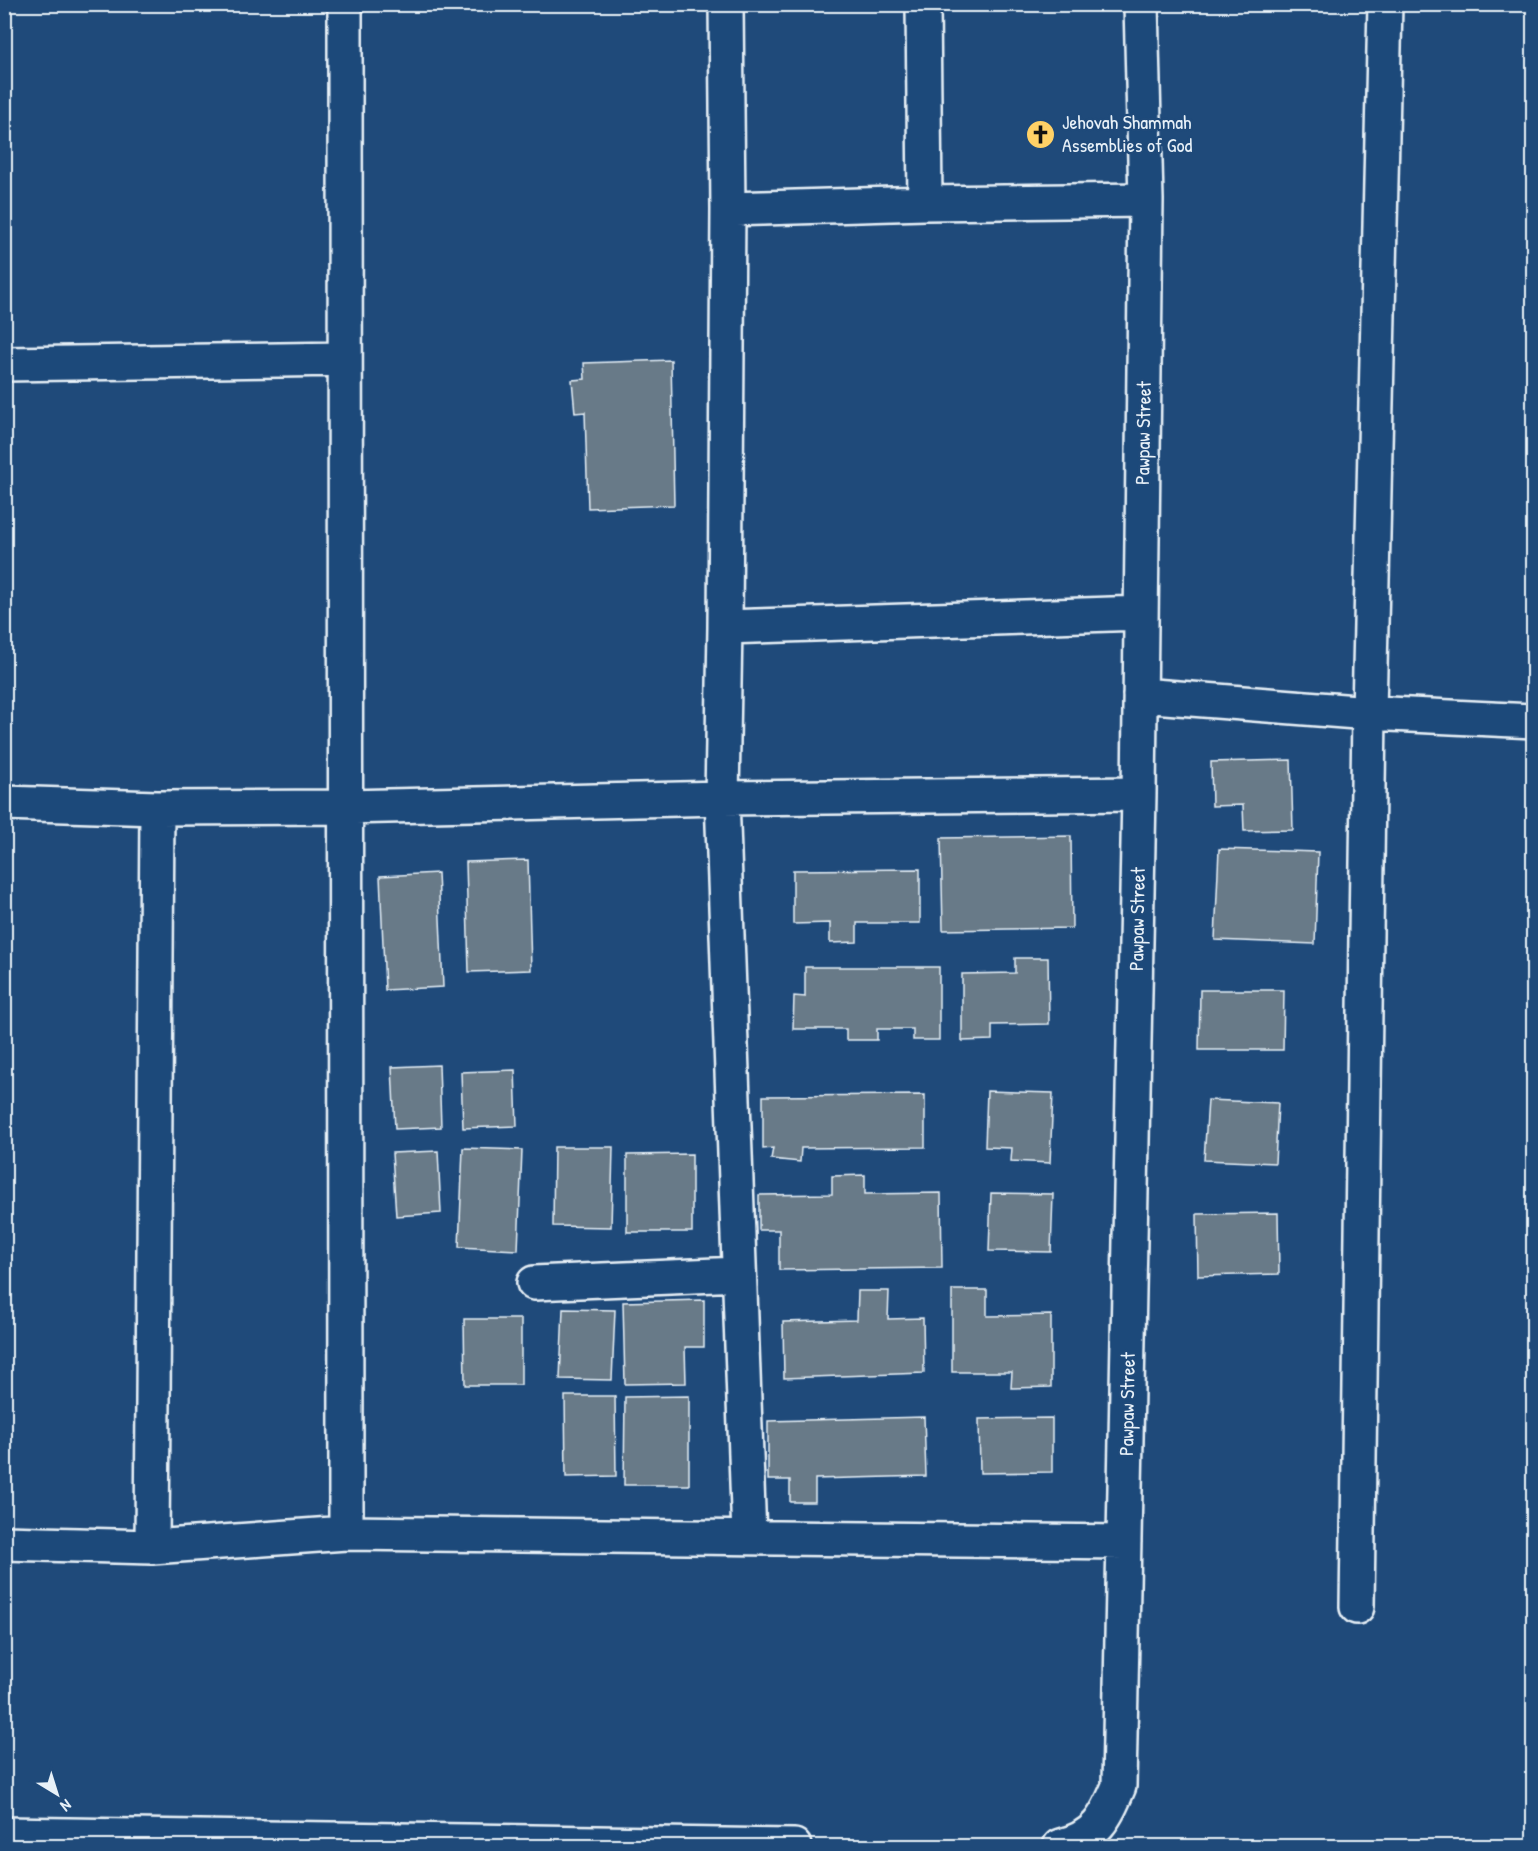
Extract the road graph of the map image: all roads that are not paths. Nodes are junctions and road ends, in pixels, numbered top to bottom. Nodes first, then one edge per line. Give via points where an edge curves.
1 (345, 4) edge
2 (726, 4) edge
3 (922, 4) edge
4 (1141, 4) edge
5 (1384, 4) edge
6 (1146, 200) junction
7 (926, 203) junction
8 (728, 209) junction
9 (345, 359) junction
10 (4, 364) edge
11 (1141, 613) junction
12 (725, 627) junction
13 (1140, 695) junction
14 (1370, 712) junction
15 (1533, 721) edge
16 (1139, 794) junction
17 (722, 798) junction
18 (4, 803) edge
19 (345, 807) junction
20 (157, 808) junction
21 (740, 1274) junction
22 (534, 1283) dead end
23 (346, 1533) junction
24 (749, 1537) junction
25 (1124, 1542) junction
26 (4, 1543) edge
27 (152, 1547) junction
28 (1357, 1607) dead end
29 (4, 1834) edge
30 (1098, 1837) edge
31 (438, 1844) edge
32 (794, 1846) edge
33 (1060, 1846) edge

1 - 9 street
2 - 8 street
3 - 7 street
4 - 6 street, Pawpaw Street
5 - 14 street
6 - 7 street
6 - 11 street, Pawpaw Street
7 - 8 street
8 - 12 street
9 - 10 street
9 - 19 street
11 - 12 street
11 - 13 street, Pawpaw Street
12 - 17 street
13 - 14 street
13 - 16 street, Pawpaw Street
14 - 15 street
14 - 28 street
16 - 17 street
16 - 25 street, Pawpaw Street
17 - 19 street
17 - 21 street
18 - 20 street
19 - 20 street
19 - 23 street
20 - 27 street
21 - 22 street
21 - 24 street
23 - 24 street
23 - 27 street
24 - 25 street
25 - 30 street, Pawpaw Street via 1119,1786
26 - 27 street
29 - 31 street
30 - 33 street
31 - 32 street

